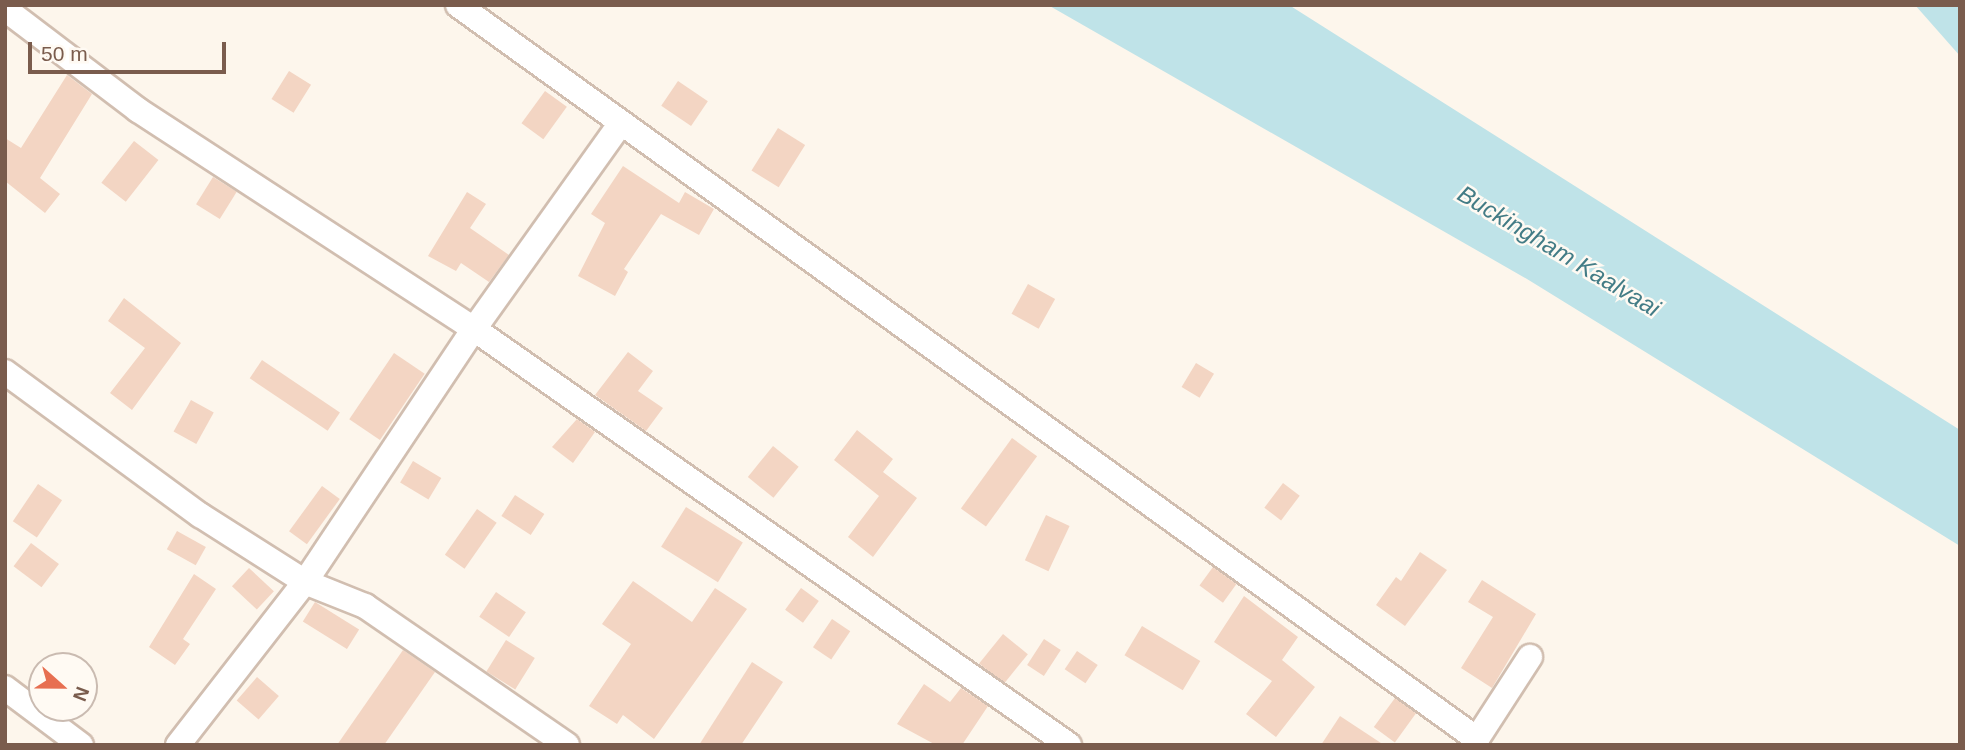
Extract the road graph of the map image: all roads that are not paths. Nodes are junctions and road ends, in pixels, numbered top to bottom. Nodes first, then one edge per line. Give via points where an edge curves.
1 (458, 5) edge
2 (5, 9) edge
3 (621, 123) junction
4 (474, 329) junction
5 (5, 372) edge
6 (305, 582) junction
7 (1530, 657) dead end
8 (5, 688) edge
9 (1475, 742) edge
10 (80, 745) edge
11 (178, 745) edge
12 (568, 745) edge
13 (1069, 745) edge

1 - 3 street
2 - 4 street via 138,110
3 - 4 street
3 - 9 street
4 - 6 street
4 - 13 street
5 - 6 street via 200,515
6 - 11 street
6 - 12 street via 365,606
7 - 9 street
8 - 10 street

